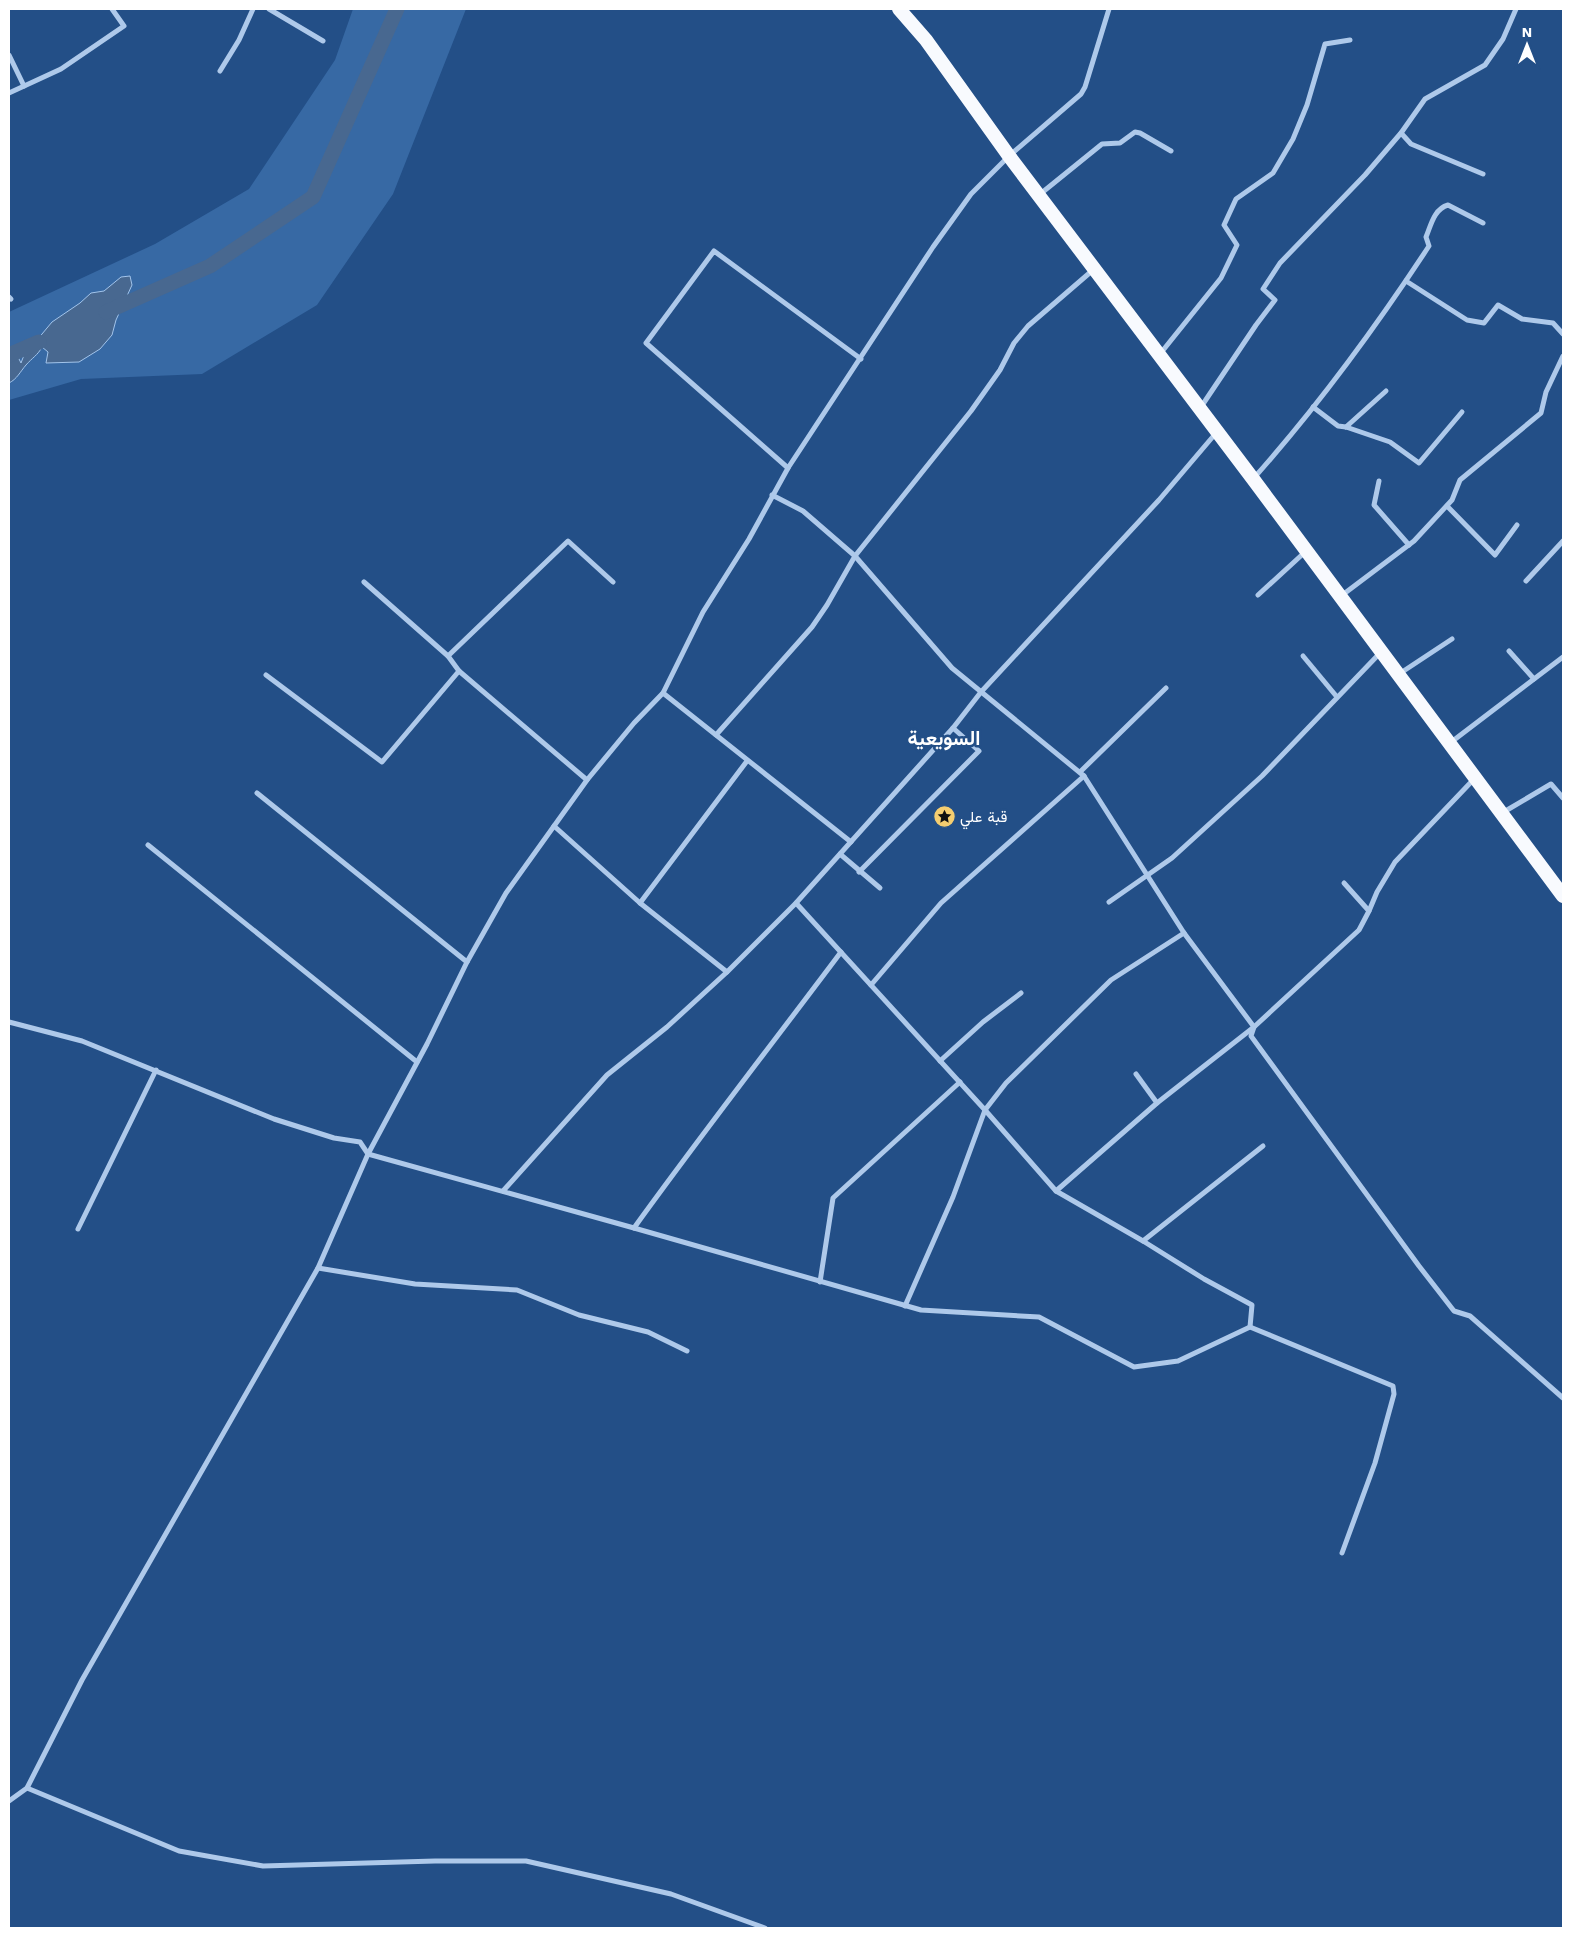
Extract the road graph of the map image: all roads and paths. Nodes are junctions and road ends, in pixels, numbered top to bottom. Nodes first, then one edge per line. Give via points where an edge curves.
1 (112, 9) edge
2 (253, 9) edge
3 (269, 9) edge
4 (899, 9) edge
5 (1109, 9) edge
6 (1516, 9) edge
7 (1350, 40) dead end
8 (322, 41) dead end
9 (9, 55) edge
10 (220, 71) dead end
11 (24, 86) junction
12 (9, 93) edge
13 (1401, 133) junction
14 (1171, 151) dead end
15 (1009, 156) junction
16 (1483, 174) dead end
17 (1040, 195) junction
18 (1483, 223) dead end
19 (1095, 268) junction
20 (1406, 281) junction
21 (1563, 334) edge
22 (1159, 355) junction
23 (1563, 356) edge
24 (861, 359) junction
25 (1386, 391) dead end
26 (1313, 407) junction
27 (1199, 410) junction
28 (1462, 412) dead end
29 (1346, 427) junction
30 (1216, 432) junction
31 (788, 468) junction
32 (1253, 479) junction
33 (1378, 481) dead end
34 (772, 495) junction
35 (1447, 506) junction
36 (1517, 525) dead end
37 (1563, 541) edge
38 (1409, 545) junction
39 (1306, 552) junction
40 (855, 556) junction
41 (1526, 581) dead end
42 (364, 582) dead end
43 (612, 582) dead end
44 (1258, 595) dead end
45 (1340, 596) junction
46 (1452, 640) dead end
47 (1509, 651) dead end
48 (1382, 652) junction
49 (448, 656) junction
50 (1303, 656) dead end
51 (1563, 657) edge
52 (459, 671) junction
53 (266, 675) dead end
54 (1399, 675) junction
55 (1534, 679) junction
56 (1166, 688) dead end
57 (981, 692) junction
58 (663, 693) junction
59 (1336, 697) junction
60 (953, 728) junction
61 (716, 735) junction
62 (1450, 744) junction
63 (747, 761) junction
64 (1082, 774) junction
65 (1475, 778) junction
66 (587, 780) junction
67 (256, 794) dead end
68 (1563, 798) edge
69 (1502, 813) junction
70 (554, 826) junction
71 (851, 842) junction
72 (148, 845) dead end
73 (840, 854) junction
74 (859, 872) junction
75 (1147, 874) junction
76 (1344, 883) dead end
77 (880, 888) dead end
78 (1563, 896) edge
79 (1109, 902) dead end
80 (640, 903) junction
81 (796, 903) junction
82 (1369, 912) junction
83 (1184, 933) junction
84 (841, 952) junction
85 (467, 962) junction
86 (727, 972) junction
87 (871, 985) junction
88 (1021, 993) dead end
89 (9, 1022) edge
90 (1254, 1027) junction
91 (940, 1061) junction
92 (417, 1062) junction
93 (156, 1070) junction
94 (1136, 1074) dead end
95 (960, 1082) junction
96 (1157, 1103) junction
97 (985, 1110) junction
98 (1263, 1146) dead end
99 (368, 1154) junction
100 (503, 1191) junction
101 (1056, 1191) junction
102 (634, 1228) junction
103 (78, 1229) dead end
104 (1143, 1241) junction
105 (318, 1268) junction
106 (820, 1282) junction
107 (905, 1306) junction
108 (1250, 1327) junction
109 (687, 1351) dead end
110 (1563, 1398) edge
111 (1342, 1553) dead end
112 (27, 1788) junction
113 (9, 1801) edge
114 (765, 1928) edge

1 - 11 street via 124,26 61,69
2 - 10 street
3 - 8 street
4 - 15 highway via 935,52
5 - 15 street via 1081,94
6 - 13 street via 1503,39 1485,65 1425,99
7 - 22 street via 1325,44 1293,139 1273,173 1236,199 1224,224 1238,245 1221,278
9 - 11 street
11 - 12 street
13 - 16 street via 1411,144
13 - 27 street via 1280,263 1263,290 1275,300
14 - 17 street via 1136,132 1120,142 1102,144
15 - 17 highway
15 - 24 street via 971,194
17 - 19 highway
18 - 20 street via 1448,205 1441,207 1426,237 1429,246
19 - 22 highway
19 - 40 street via 1028,326 971,411
20 - 21 street via 1467,320 1484,323 1498,306 1522,319 1553,323
20 - 26 street
22 - 27 highway
23 - 35 street via 1546,392 1541,414 1460,480
24 - 31 street
24 - 31 street via 714,251 646,343
25 - 29 street
26 - 29 street via 1338,426
26 - 32 street
27 - 30 highway
28 - 29 street via 1419,463 1390,442
30 - 32 highway
30 - 57 street via 1159,500
31 - 34 street
32 - 39 highway
33 - 38 street via 1374,505
34 - 40 street via 803,511
34 - 58 street via 749,539 703,612
35 - 36 street via 1495,555
35 - 38 street
37 - 41 street
38 - 45 street
39 - 44 street
39 - 45 highway
40 - 57 street via 952,668
40 - 61 street via 812,627
42 - 49 street
43 - 49 street via 568,541
45 - 48 highway
46 - 54 street
47 - 55 street
48 - 54 highway
48 - 59 street
49 - 52 street
50 - 59 street
51 - 55 street
52 - 53 street via 382,762
52 - 66 street
54 - 62 highway
55 - 62 street
56 - 64 street
57 - 60 street
57 - 64 street
58 - 61 street
58 - 66 street via 634,722
59 - 75 street via 1262,776 1172,858
60 - 71 street
60 - 74 street via 979,750
61 - 63 street
62 - 65 highway
63 - 71 street
63 - 80 street
64 - 75 street
64 - 87 street via 941,904
65 - 69 highway
65 - 82 street via 1395,862
66 - 70 street
67 - 85 street
68 - 69 street via 1551,784
69 - 78 highway
70 - 80 street
70 - 85 street via 506,893
71 - 73 street
72 - 92 street
73 - 74 street
73 - 81 street
74 - 77 street
75 - 79 street
75 - 83 street
76 - 82 street
80 - 86 street
81 - 84 street
81 - 86 street
82 - 90 street via 1359,930
83 - 90 street
83 - 97 street via 1111,980 1006,1083
84 - 87 street
84 - 102 street
85 - 92 street
86 - 100 street via 667,1027 607,1075
87 - 91 street
88 - 91 street
89 - 93 street via 82,1041
90 - 96 street
90 - 110 street via 1251,1036 1454,1311 1470,1316
91 - 95 street
92 - 99 street
93 - 99 street via 274,1119 334,1138 360,1142
93 - 103 street
94 - 96 street
95 - 97 street
95 - 106 street via 833,1198
96 - 101 street
97 - 101 street
97 - 107 street
98 - 104 street
99 - 100 street
99 - 105 street
100 - 102 street
101 - 104 street
102 - 106 street
104 - 108 street via 1252,1304
105 - 109 street via 416,1284 517,1290 579,1315 648,1332
105 - 112 street via 82,1680
106 - 107 street
107 - 108 street via 920,1310 1039,1317 1134,1367 1178,1361
108 - 111 street via 1393,1386 1394,1394 1375,1463
112 - 113 street
112 - 114 street via 179,1851 263,1866 526,1862 671,1894

